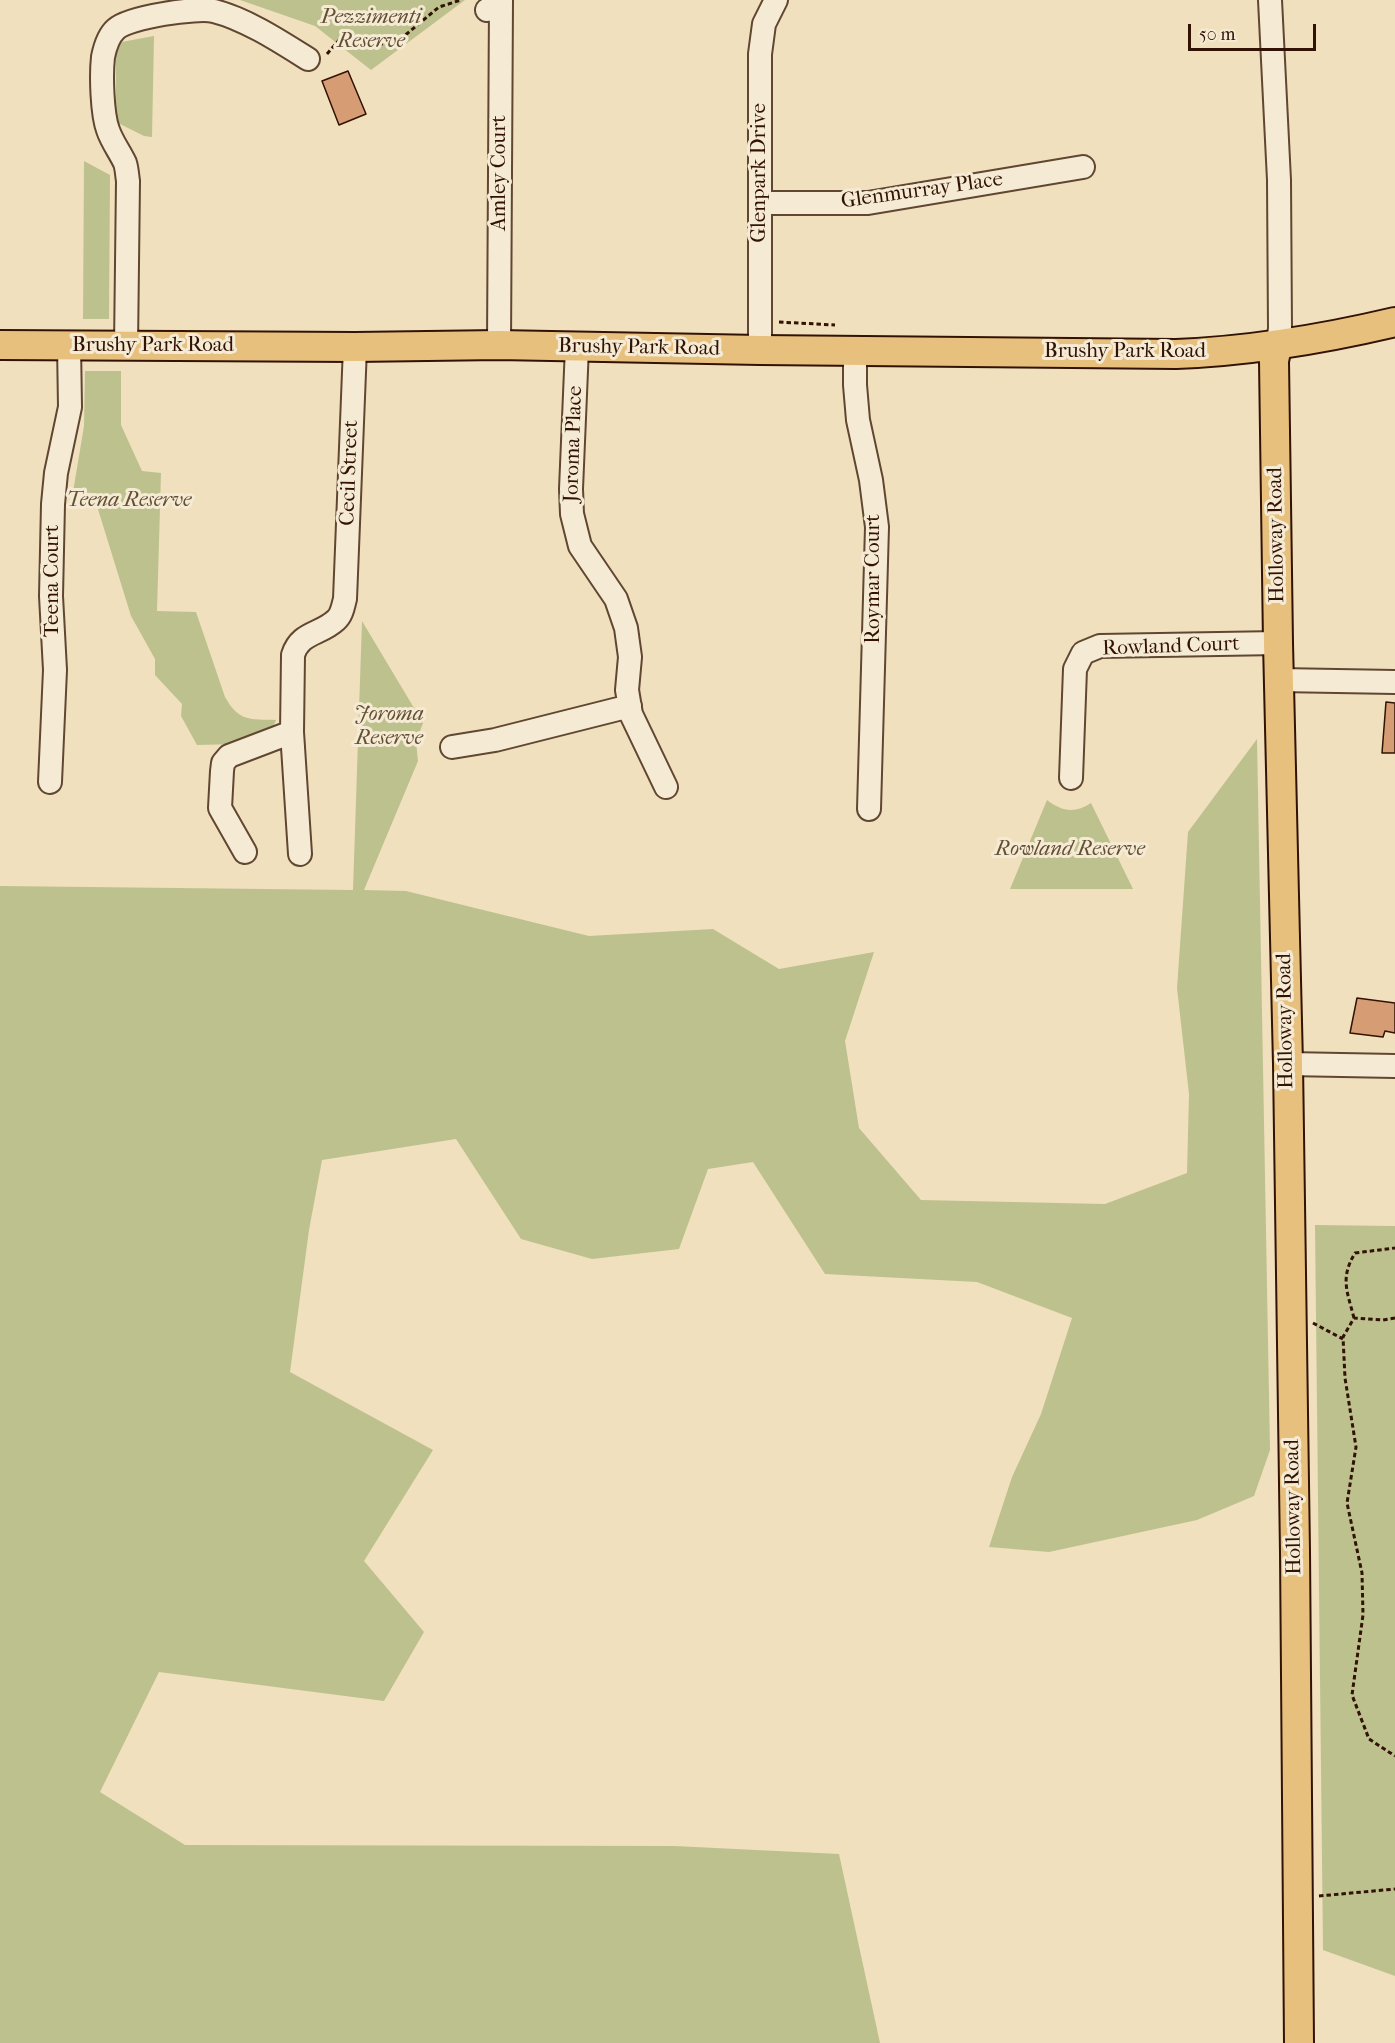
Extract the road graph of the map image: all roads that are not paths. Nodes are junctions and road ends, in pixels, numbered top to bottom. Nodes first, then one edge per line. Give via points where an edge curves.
1 (776, 0) edge
2 (1270, 0) edge
3 (497, 4) edge
4 (308, 59) road end
5 (1083, 167) dead end
6 (760, 203) junction
7 (1395, 322) edge
8 (0, 345) edge
9 (69, 345) junction
10 (499, 345) junction
11 (126, 346) junction
12 (1277, 346) junction
13 (355, 347) junction
14 (577, 347) junction
15 (760, 350) junction
16 (855, 351) junction
17 (1278, 644) junction
18 (1279, 681) junction
19 (1395, 682) edge
20 (630, 706) junction
21 (292, 732) junction
22 (452, 747) dead end
23 (1071, 778) dead end
24 (50, 782) dead end
25 (666, 787) dead end
26 (869, 809) dead end
27 (245, 852) dead end
28 (300, 854) dead end
29 (1288, 1064) junction
30 (1395, 1066) edge
31 (1299, 2043) edge

1 - 6 street, Glenpark Drive via 764,24 759,54
2 - 12 street, Holloway Road via 1279,180
3 - 10 street, Amley Court
4 - 11 street via 231,17 199,9 132,22 117,28 106,43 105,118 126,164 128,181
5 - 6 street, Glenmurray Place via 868,203
6 - 15 street, Glenpark Drive
7 - 12 main road, Brushy Park Road
8 - 9 main road, Brushy Park Road
9 - 11 main road, Brushy Park Road
9 - 24 street, Teena Court via 70,406 53,504 51,596 55,670
10 - 13 main road, Brushy Park Road
10 - 14 main road, Brushy Park Road
11 - 13 main road, Brushy Park Road
12 - 16 main road, Brushy Park Road via 1176,354
12 - 17 main road, Holloway Road
13 - 21 street, Cecil Street via 345,599 336,620 295,646
14 - 15 main road, Brushy Park Road
14 - 20 street, Joroma Place via 572,514 580,546 616,599 626,628
15 - 16 main road, Brushy Park Road
16 - 26 street, Roymar Court via 858,420 877,527
17 - 18 main road, Holloway Road
17 - 23 street, Rowland Court via 1100,646 1083,653 1075,669
18 - 19 street
18 - 29 main road, Holloway Road
20 - 22 street
20 - 25 street, Joroma Place
21 - 27 street via 229,756 224,763 220,808
21 - 28 street
29 - 30 street
29 - 31 main road, Holloway Road

